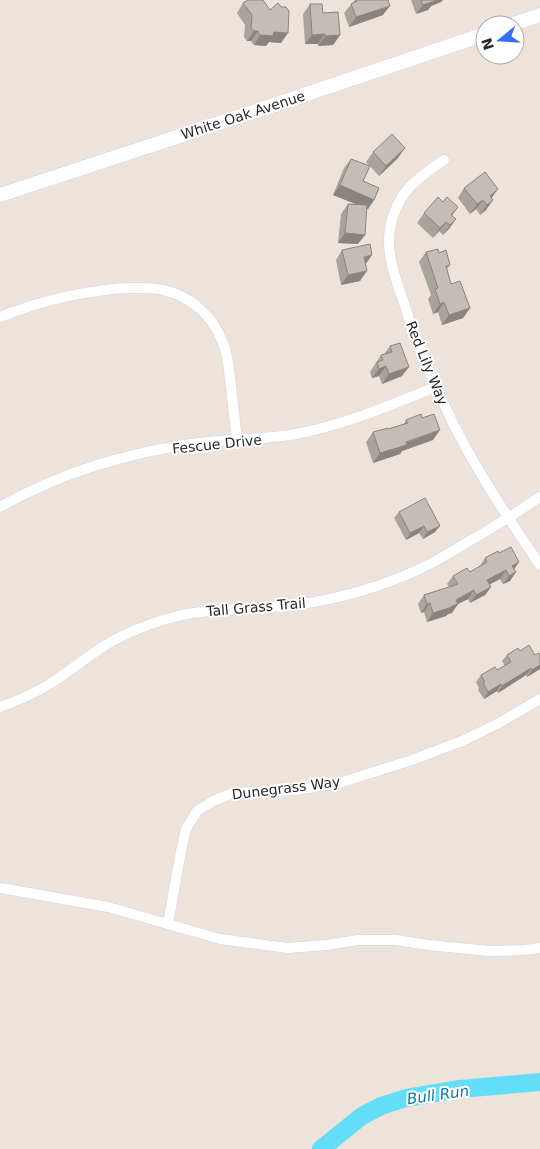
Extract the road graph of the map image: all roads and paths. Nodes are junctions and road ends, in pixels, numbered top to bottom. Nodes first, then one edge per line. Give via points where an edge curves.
1 (540, 15) edge
2 (525, 20) edge
3 (475, 37) edge
4 (444, 160) dead end
5 (0, 195) edge
6 (0, 317) edge
7 (436, 387) junction
8 (237, 440) junction
9 (540, 497) edge
10 (0, 507) edge
11 (509, 518) junction
12 (540, 565) edge
13 (540, 699) edge
14 (0, 707) edge
15 (1, 888) edge
16 (168, 924) junction
17 (540, 948) edge

1 - 2 street
3 - 5 street, White Oak Avenue
4 - 7 street, Red Lily Way via 417,178 405,192 394,214 389,238 390,258 397,283
6 - 8 street via 59,298 107,290 155,288 184,298 208,316 223,343
7 - 8 street, Fescue Drive via 333,426 275,438
7 - 11 street, Red Lily Way via 471,457
8 - 10 street, Fescue Drive via 152,451 122,459 37,488
9 - 11 street, Tall Grass Trail
11 - 12 street, Red Lily Way
11 - 14 street, Tall Grass Trail via 408,574 362,591 320,601 257,609 226,609 163,620 102,647 48,685
13 - 16 street, Dunegrass Way via 462,741 339,783 295,790 233,793 213,801 197,811 186,829
15 - 16 street via 108,907
16 - 17 street via 220,939 288,948 358,940 396,940 489,951

